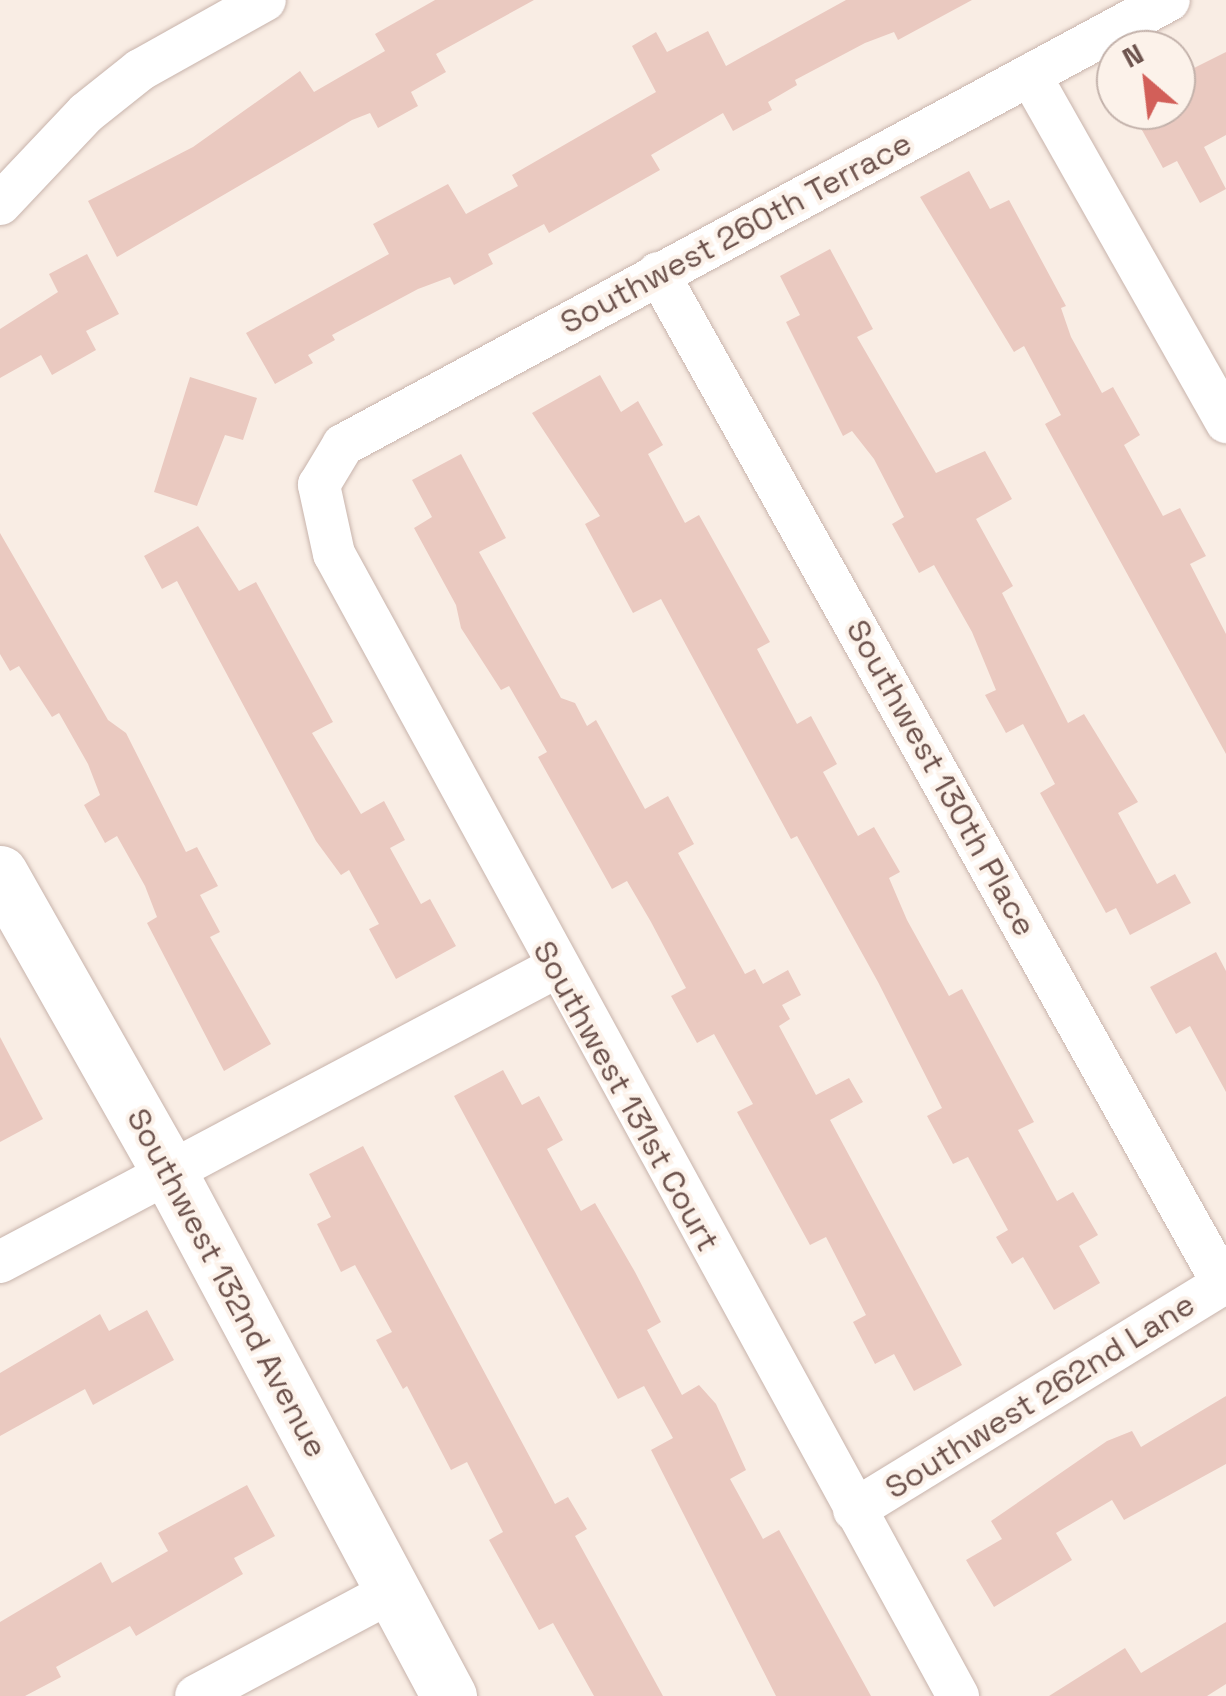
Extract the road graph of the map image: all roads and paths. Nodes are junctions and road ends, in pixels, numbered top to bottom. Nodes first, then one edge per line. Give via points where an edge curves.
1 (266, 0) edge
2 (1170, 0) edge
3 (1030, 76) junction
4 (0, 204) edge
5 (658, 273) junction
6 (1226, 422) edge
7 (320, 485) joint
8 (0, 873) edge
9 (555, 968) junction
10 (170, 1174) junction
11 (0, 1262) edge
12 (1224, 1283) edge
13 (854, 1510) junction
14 (391, 1592) junction
15 (196, 1696) edge
16 (449, 1696) edge
17 (958, 1696) edge

1 - 4 street via 126,81 86,112
2 - 3 street, Southwest 260th Terrace
3 - 5 street, Southwest 260th Terrace
3 - 6 street
5 - 7 street, Southwest 260th Terrace via 343,445
5 - 12 street, Southwest 130th Place
7 - 9 street, Southwest 131st Court via 334,554
8 - 10 street, Southwest 132nd Avenue
9 - 10 street
9 - 13 street, Southwest 131st Court
10 - 11 street
10 - 14 street, Southwest 132nd Avenue
12 - 13 street, Southwest 262nd Lane
13 - 17 street, Southwest 131st Court
14 - 15 street
14 - 16 street, Southwest 132nd Avenue

